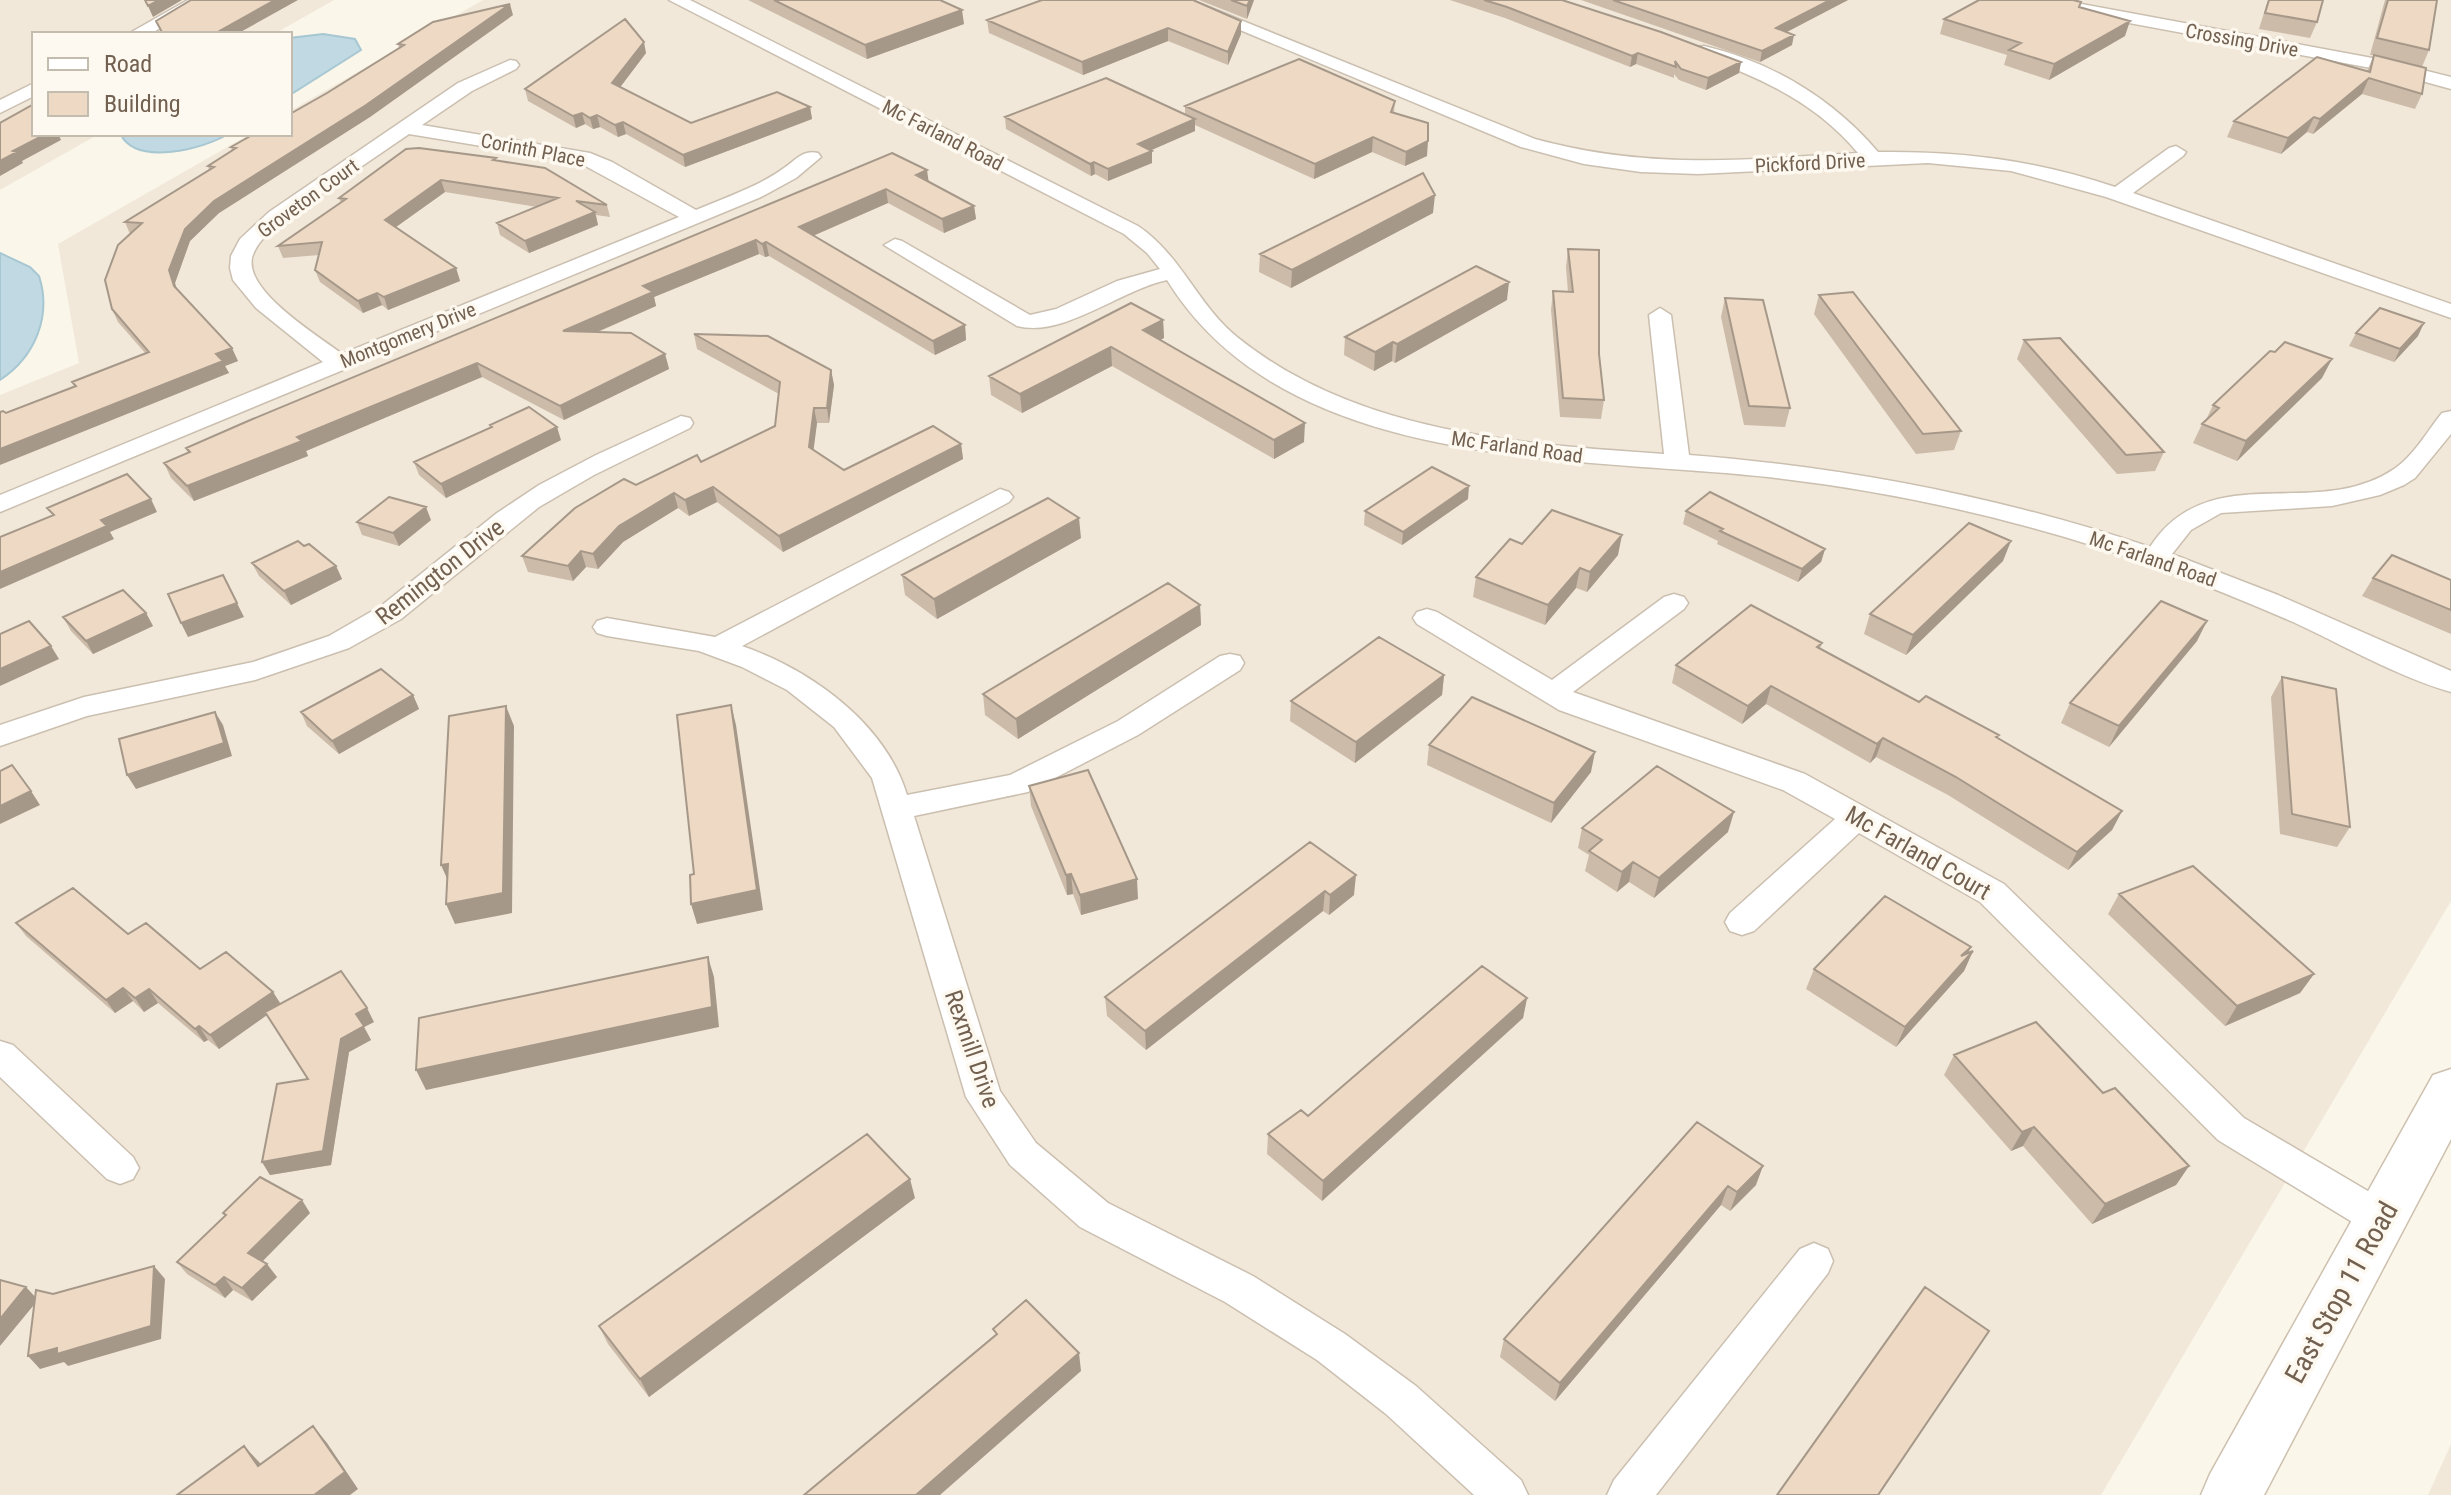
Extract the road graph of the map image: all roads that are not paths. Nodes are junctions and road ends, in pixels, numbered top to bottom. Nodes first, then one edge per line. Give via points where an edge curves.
1 (201, 0) edge
2 (677, 0) edge
3 (1176, 0) edge
4 (2032, 0) edge
5 (141, 32) edge
6 (1691, 47) edge
7 (510, 65) dead end
8 (2451, 83) edge
9 (32, 90) edge
10 (0, 107) edge
11 (407, 128) junction
12 (2176, 152) dead end
13 (811, 157) dead end
14 (1874, 160) junction
15 (2117, 195) junction
16 (694, 217) junction
17 (895, 245) dead end
18 (1175, 272) junction
19 (2451, 311) edge
20 (1660, 315) dead end
21 (340, 364) junction
22 (2451, 418) edge
23 (681, 423) dead end
24 (1677, 462) junction
25 (1000, 497) dead end
26 (0, 504) edge
27 (2157, 558) junction
28 (1674, 603) dead end
29 (1427, 618) dead end
30 (607, 627) dead end
31 (717, 648) junction
32 (1230, 663) dead end
33 (2451, 682) edge
34 (1553, 693) junction
35 (0, 736) edge
36 (897, 808) junction
37 (1857, 817) junction
38 (1742, 922) dead end
39 (0, 1055) edge
40 (2451, 1090) edge
41 (120, 1168) dead end
42 (2381, 1219) junction
43 (1814, 1261) dead end
44 (1506, 1495) edge
45 (1629, 1495) edge
46 (2231, 1495) edge

1 - 5 street
2 - 18 street, Mc Farland Road via 1116,221 1156,249
3 - 14 street, Pickford Drive via 1528,143 1578,158 1676,169
4 - 8 street, Crossing Drive via 2383,65
6 - 14 street via 1803,93 1842,122
7 - 11 street, Groveton Court via 465,87
9 - 10 street
11 - 16 street, Corinth Place via 583,157
11 - 21 street, Groveton Court via 267,223 241,259 242,279 253,296
12 - 15 street
13 - 16 street, Montgomery Drive via 772,184
14 - 15 street, Pickford Drive via 1984,161
15 - 19 street, Pickford Drive
16 - 21 street, Montgomery Drive
17 - 18 street via 1035,324 1139,280
18 - 24 street, Mc Farland Road via 1199,311 1235,345 1289,381 1361,413 1509,450
20 - 24 street
21 - 26 street, Montgomery Drive
22 - 27 street via 2397,478 2316,500 2258,501 2202,511 2170,535
23 - 35 street, Remington Drive via 550,489 392,612 337,643 289,663 221,681 89,704
24 - 27 street, Mc Farland Road via 1817,476 1934,496
25 - 31 street
27 - 33 street, Mc Farland Road
28 - 34 street
29 - 34 street, Mc Farland Court
30 - 31 street, Rexmill Drive
31 - 36 street, Rexmill Drive via 797,683 844,720 886,775
32 - 36 street via 1128,728 1017,784
34 - 37 street, Mc Farland Court via 1794,782
36 - 44 street, Rexmill Drive via 984,1097 1023,1154 1094,1215 1239,1289 1331,1347 1412,1410
37 - 38 street
37 - 42 street, Mc Farland Court via 1992,893 2231,1129
39 - 41 street
40 - 42 main road, East Stop 11 Road
42 - 46 main road, East Stop 11 Road
43 - 45 street

